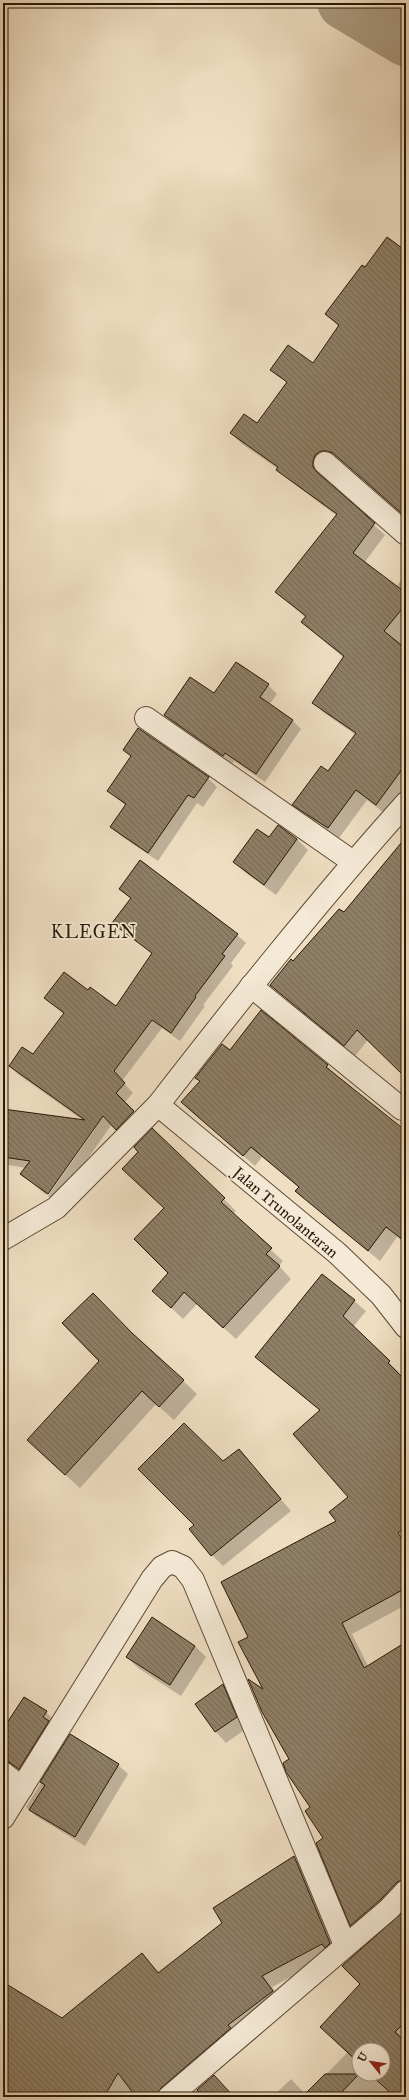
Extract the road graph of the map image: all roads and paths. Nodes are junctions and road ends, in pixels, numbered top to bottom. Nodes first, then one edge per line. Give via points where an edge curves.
1 (325, 463) dead end
2 (406, 534) edge
3 (146, 718) dead end
4 (406, 803) edge
5 (353, 862) junction
6 (251, 986) junction
7 (158, 1105) junction
8 (402, 1109) dead end
9 (3, 1238) edge
10 (406, 1327) edge
11 (3, 1773) edge
12 (22, 1788) junction
13 (3, 1818) edge
14 (406, 1891) edge
15 (345, 1945) junction
16 (169, 2097) edge

1 - 2 street
3 - 5 street
4 - 5 street
5 - 6 street
6 - 7 street
6 - 8 street
7 - 9 street via 56,1208
7 - 10 street, Jalan Trunolantaran via 337,1253 381,1296
11 - 12 street
12 - 13 street
12 - 15 street via 152,1579 162,1567 172,1562 183,1567 194,1580
14 - 15 street via 389,1909
15 - 16 street

